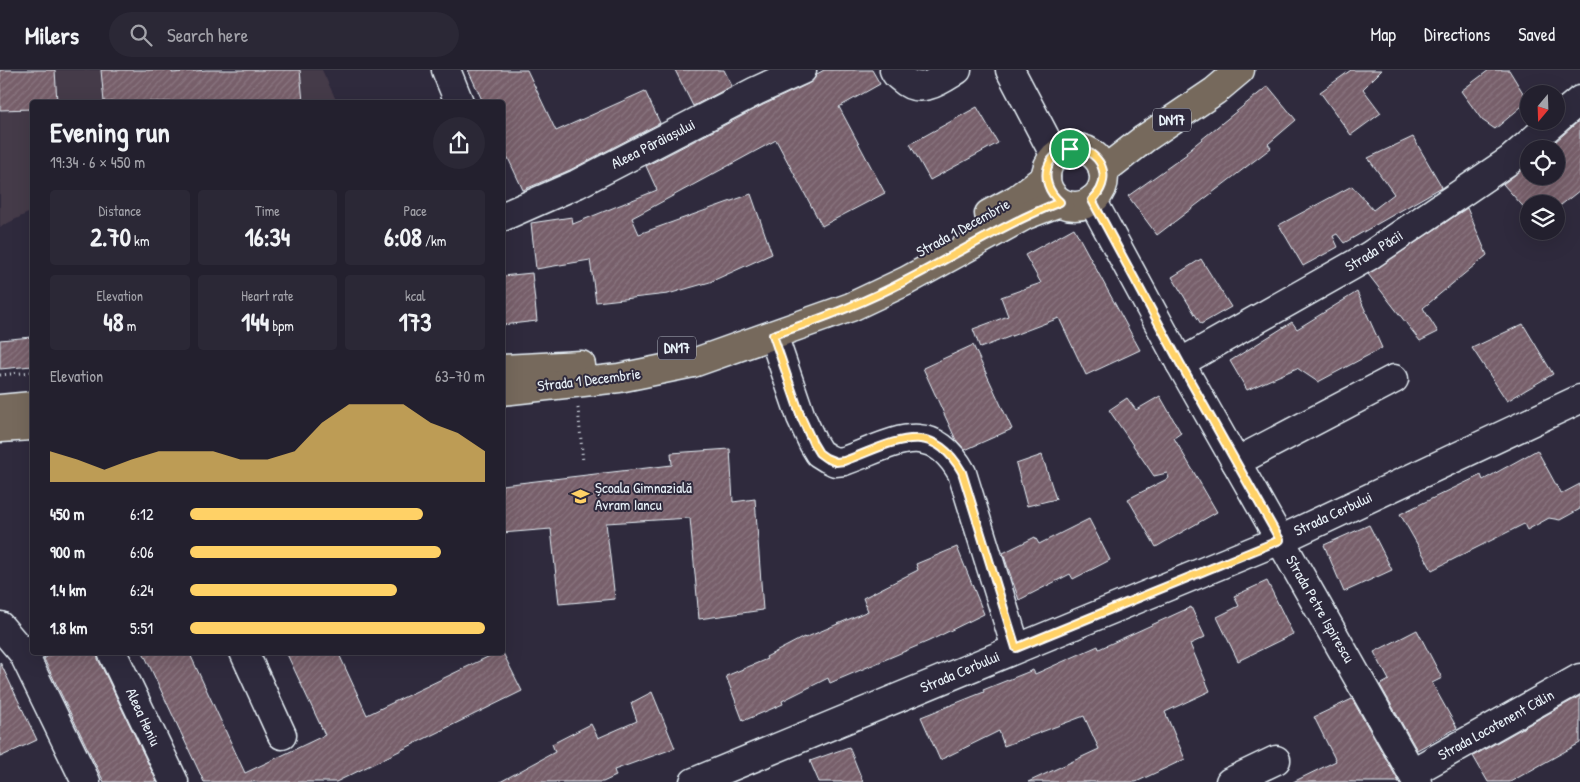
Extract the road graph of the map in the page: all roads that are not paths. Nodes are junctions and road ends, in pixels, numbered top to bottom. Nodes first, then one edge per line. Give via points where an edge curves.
1 (446, 70) edge
2 (802, 70) edge
3 (894, 70) edge
4 (957, 70) edge
5 (1010, 70) edge
6 (1215, 70) edge
7 (1240, 70) edge
8 (750, 80) edge
9 (459, 100) edge
10 (1580, 100) edge
11 (1565, 113) edge
12 (1545, 130) edge
13 (1098, 163) junction
14 (1051, 166) junction
15 (1092, 200) junction
16 (1060, 202) junction
17 (505, 210) edge
18 (773, 335) junction
19 (1180, 363) junction
20 (505, 369) edge
21 (1394, 379) dead end
22 (505, 391) edge
23 (1580, 399) edge
24 (30, 406) edge
25 (0, 409) edge
26 (30, 426) edge
27 (0, 428) edge
28 (1236, 462) junction
29 (1280, 540) junction
30 (0, 626) edge
31 (1016, 648) junction
32 (28, 651) edge
33 (113, 655) edge
34 (245, 655) edge
35 (1580, 678) edge
36 (282, 735) dead end
37 (1276, 760) dead end
38 (1415, 777) edge
39 (86, 782) edge
40 (174, 782) edge
41 (694, 782) edge
42 (1230, 782) edge

1 - 9 street
2 - 8 street, Aleea Pârâiașului
3 - 4 street via 907,84 920,87 934,84
5 - 14 street
6 - 13 main road, DN17
7 - 13 main road, DN17 via 1216,91 1144,139
8 - 17 street, Aleea Pârâiașului via 577,184
10 - 11 street, Strada Păcii
12 - 19 street, Strada Păcii via 1510,160 1369,256
13 - 14 main road, Strada 1 Decembrie / DN17 via 1086,150 1070,149 1062,151
13 - 15 main road via 1102,187
14 - 16 main road via 1048,187
14 - 20 main road, Strada 1 Decembrie / DN17 via 1017,199 898,264 786,312 659,353 615,361
15 - 16 main road, Strada 1 Decembrie / DN17 via 1076,206
15 - 19 street, Strada Petre Ispirescu
16 - 18 main road, Strada 1 Decembrie / DN17 via 1026,215 859,303
18 - 22 main road, Strada 1 Decembrie / DN17 via 664,370
18 - 31 street via 801,417 819,453 826,458 844,461 914,438 942,448 956,461
19 - 28 street, Strada Petre Ispirescu
21 - 28 street
23 - 29 street, Strada Cerbului
24 - 25 main road
26 - 27 main road
28 - 29 street, Strada Petre Ispirescu
29 - 31 street, Strada Cerbului
29 - 38 street, Strada Petre Ispirescu
30 - 32 street
31 - 41 street, Strada Cerbului
32 - 39 street
33 - 40 street, Aleea Heniu
34 - 36 street
35 - 38 street, Strada Locotenent Călin
37 - 42 street

